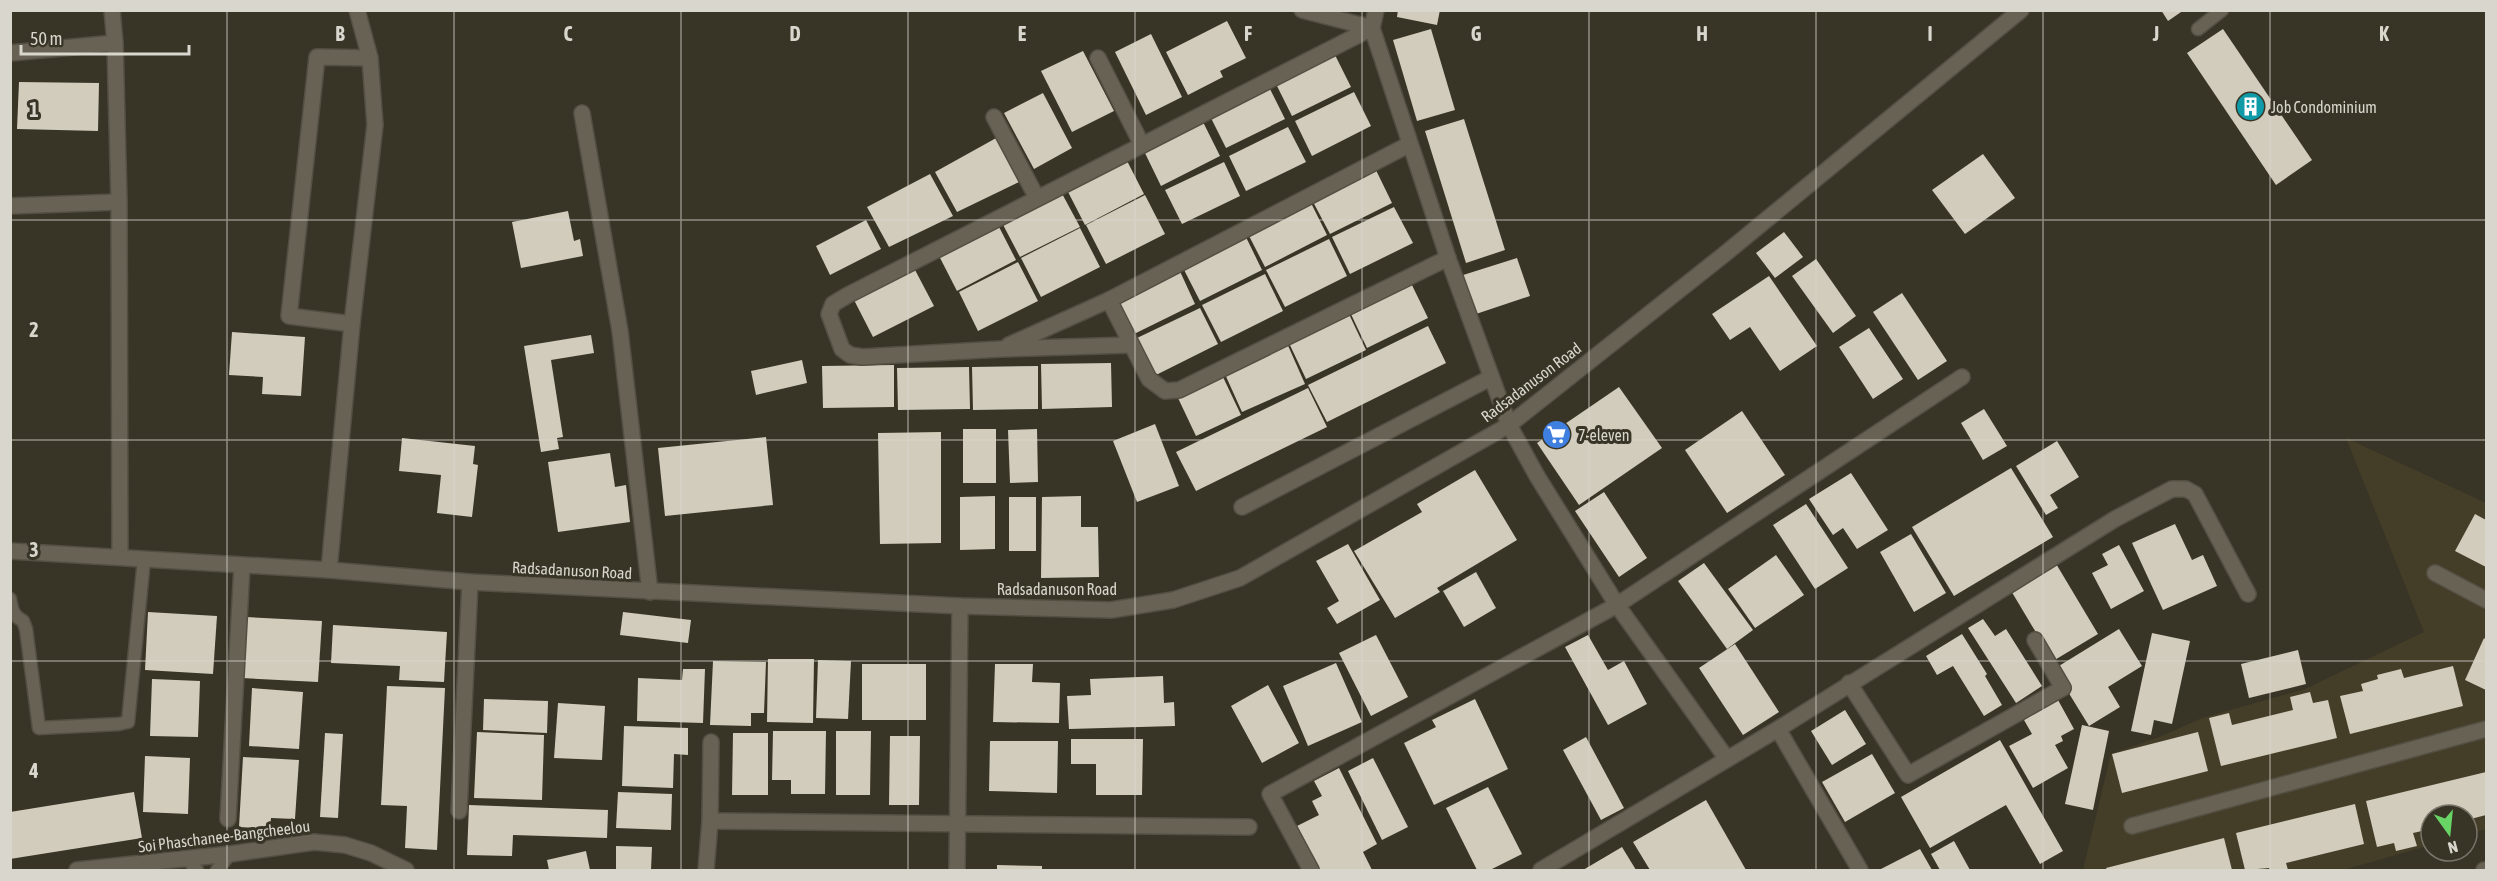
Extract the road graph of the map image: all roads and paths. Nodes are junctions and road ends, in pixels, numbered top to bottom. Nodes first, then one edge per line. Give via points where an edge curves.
1 (112, 10) edge
2 (357, 10) edge
3 (1302, 10) edge
4 (1376, 10) edge
5 (2021, 10) edge
6 (2222, 10) edge
7 (1371, 28) junction
8 (2198, 29) dead end
9 (115, 43) junction
10 (10, 53) edge
11 (370, 58) junction
12 (1098, 58) dead end
13 (582, 112) dead end
14 (994, 117) dead end
15 (1410, 144) junction
16 (1142, 145) junction
17 (1037, 198) junction
18 (119, 202) junction
19 (10, 206) edge
20 (1448, 258) junction
21 (1109, 300) junction
22 (352, 324) junction
23 (1131, 345) junction
24 (1001, 349) junction
25 (1962, 377) dead end
26 (1490, 378) junction
27 (1509, 425) junction
28 (1242, 507) dead end
29 (10, 551) edge
30 (120, 557) junction
31 (144, 559) junction
32 (242, 566) junction
33 (329, 570) junction
34 (2435, 573) dead end
35 (470, 582) junction
36 (650, 592) junction
37 (2248, 594) dead end
38 (10, 599) edge
39 (2487, 600) edge
40 (1617, 605) junction
41 (960, 606) junction
42 (2035, 640) dead end
43 (1849, 683) junction
44 (1778, 729) junction
45 (2487, 729) edge
46 (711, 742) dead end
47 (1727, 759) junction
48 (459, 811) dead end
49 (228, 819) dead end
50 (710, 821) junction
51 (956, 825) junction
52 (2132, 826) dead end
53 (1249, 827) dead end
54 (230, 854) junction
55 (192, 865) edge
56 (101, 869) edge
57 (77, 870) edge
58 (217, 870) edge
59 (406, 870) edge
60 (706, 870) edge
61 (957, 870) edge
62 (1311, 870) edge
63 (1545, 870) edge
64 (1860, 870) edge

1 - 9 street
2 - 11 street
3 - 7 street
4 - 7 street
5 - 27 street, Radsadanuson Road via 1735,246
6 - 8 lane
7 - 15 street
7 - 16 street
9 - 10 street
9 - 18 street
11 - 22 street via 375,125
11 - 22 street via 317,57 289,316
12 - 16 street
13 - 36 street via 620,331
14 - 17 street
15 - 20 street
15 - 21 street
16 - 17 street
17 - 24 street via 848,295 832,304 829,314 842,350 850,355
18 - 19 street
18 - 30 street
20 - 23 street via 1179,390 1157,387
20 - 26 street
21 - 23 street
21 - 24 street
22 - 33 street
23 - 24 street
25 - 40 street
26 - 27 street
26 - 28 street
27 - 40 street
27 - 41 street, Radsadanuson Road via 1240,578 1173,600 1111,610
29 - 30 street, Radsadanuson Road
30 - 31 street, Radsadanuson Road
31 - 32 street, Radsadanuson Road
31 - 38 lane via 128,722 39,728 26,628 12,611
32 - 33 street, Radsadanuson Road
32 - 49 street
33 - 35 street, Radsadanuson Road
34 - 39 street
35 - 36 street, Radsadanuson Road
35 - 48 street
36 - 41 street, Radsadanuson Road
37 - 43 street via 2195,494 2187,489 2172,489 2115,519
40 - 47 street
40 - 62 street via 1270,794
41 - 51 street
42 - 43 street via 2063,688 1908,775
43 - 44 street
44 - 47 street
44 - 64 street
45 - 52 street
46 - 50 street
47 - 63 street
50 - 51 street
50 - 60 street
51 - 53 street
51 - 61 street
54 - 55 street, Soi Phaschanee-Bangcheelou
54 - 58 lane
54 - 59 street, Soi Phaschanee-Bangcheelou via 314,842 345,845
55 - 56 street, Soi Phaschanee-Bangcheelou
56 - 57 street, Soi Phaschanee-Bangcheelou

